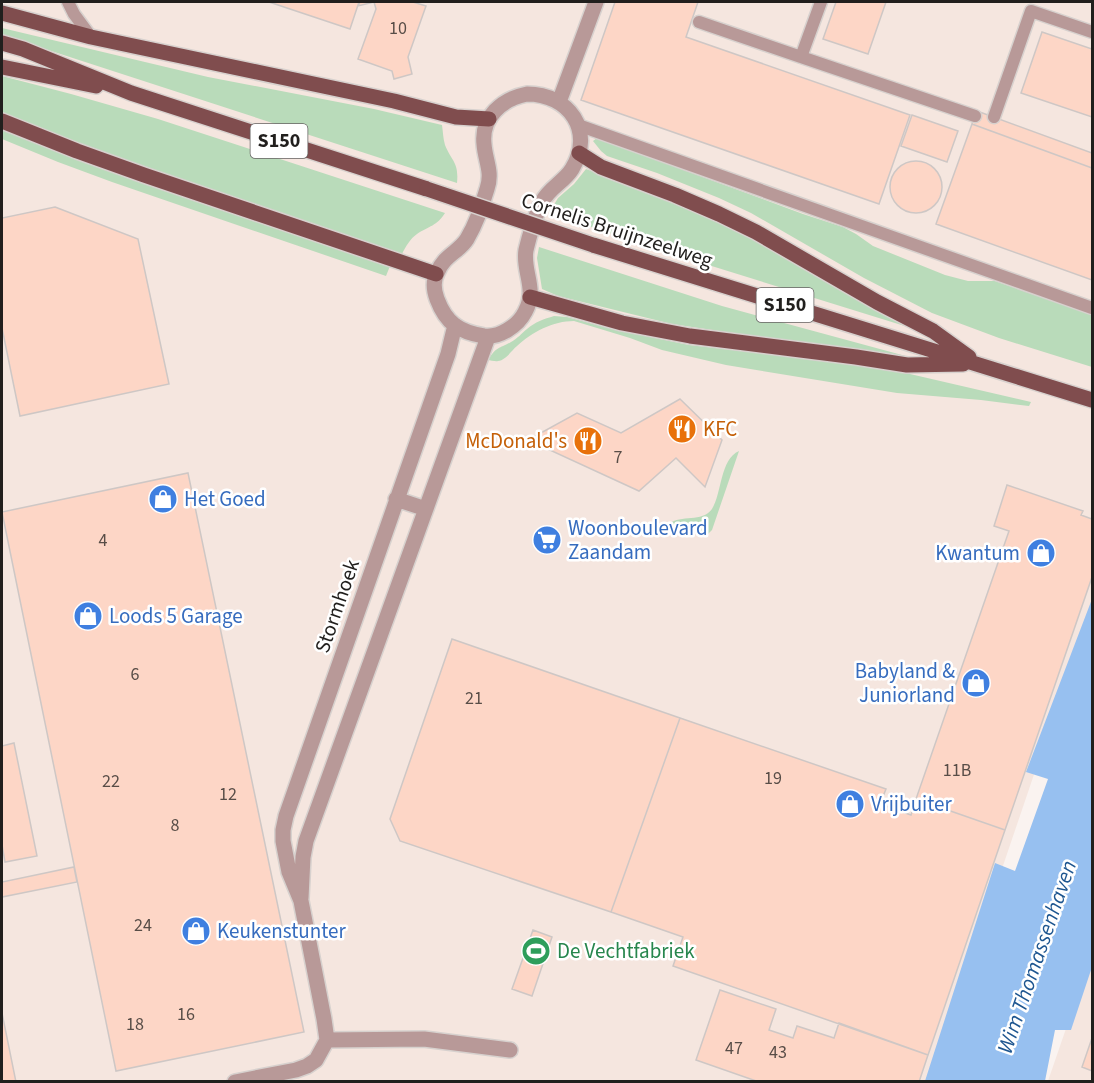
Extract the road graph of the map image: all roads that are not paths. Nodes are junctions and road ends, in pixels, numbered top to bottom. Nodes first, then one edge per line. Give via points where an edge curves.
1 (68, 2) edge
2 (596, 2) edge
3 (821, 2) edge
4 (1033, 6) edge
5 (2, 13) edge
6 (699, 22) dead end
7 (1092, 32) edge
8 (91, 37) junction
9 (2, 43) edge
10 (801, 57) junction
11 (2, 67) edge
12 (131, 93) junction
13 (559, 102) junction
14 (975, 116) dead end
15 (994, 117) dead end
16 (489, 119) junction
17 (2, 121) edge
18 (578, 125) junction
19 (579, 153) junction
20 (436, 274) junction
21 (531, 297) junction
22 (1092, 308) edge
23 (454, 325) junction
24 (488, 337) junction
25 (978, 364) junction
26 (1092, 400) edge
27 (396, 499) junction
28 (426, 509) junction
29 (301, 901) junction
30 (327, 1040) junction
31 (510, 1050) dead end
32 (235, 1082) edge

1 - 8 lane
2 - 13 street
3 - 10 lane
4 - 7 lane
4 - 15 lane
5 - 8 main road
6 - 10 lane
8 - 16 main road via 456,117
9 - 12 main road, Cornelis Bruijnzeelweg / S150
10 - 14 lane
11 - 12 main road, Cornelis Bruijnzeelweg / S150
12 - 25 main road, Cornelis Bruijnzeelweg / S150, bridge via 593,245
13 - 16 street via 538,94 516,96
13 - 18 street
16 - 20 street via 484,144 490,182 476,224 465,243 447,257
17 - 20 main road via 144,175
18 - 19 street
18 - 22 lane
19 - 21 street via 566,178 540,205 525,260
19 - 25 main road via 601,167 756,232 933,331
20 - 23 street via 434,291 443,315
21 - 24 street via 518,322
21 - 25 main road via 621,323 690,336 907,365
23 - 24 street
23 - 27 street, Stormhoek via 448,354
24 - 28 street, Stormhoek
25 - 26 main road, Cornelis Bruijnzeelweg / S150
27 - 28 street
27 - 29 street, Stormhoek via 286,816 283,841 289,872
28 - 29 street, Stormhoek via 306,841
29 - 30 street, Stormhoek
30 - 31 street via 424,1039
30 - 32 street via 308,1066

